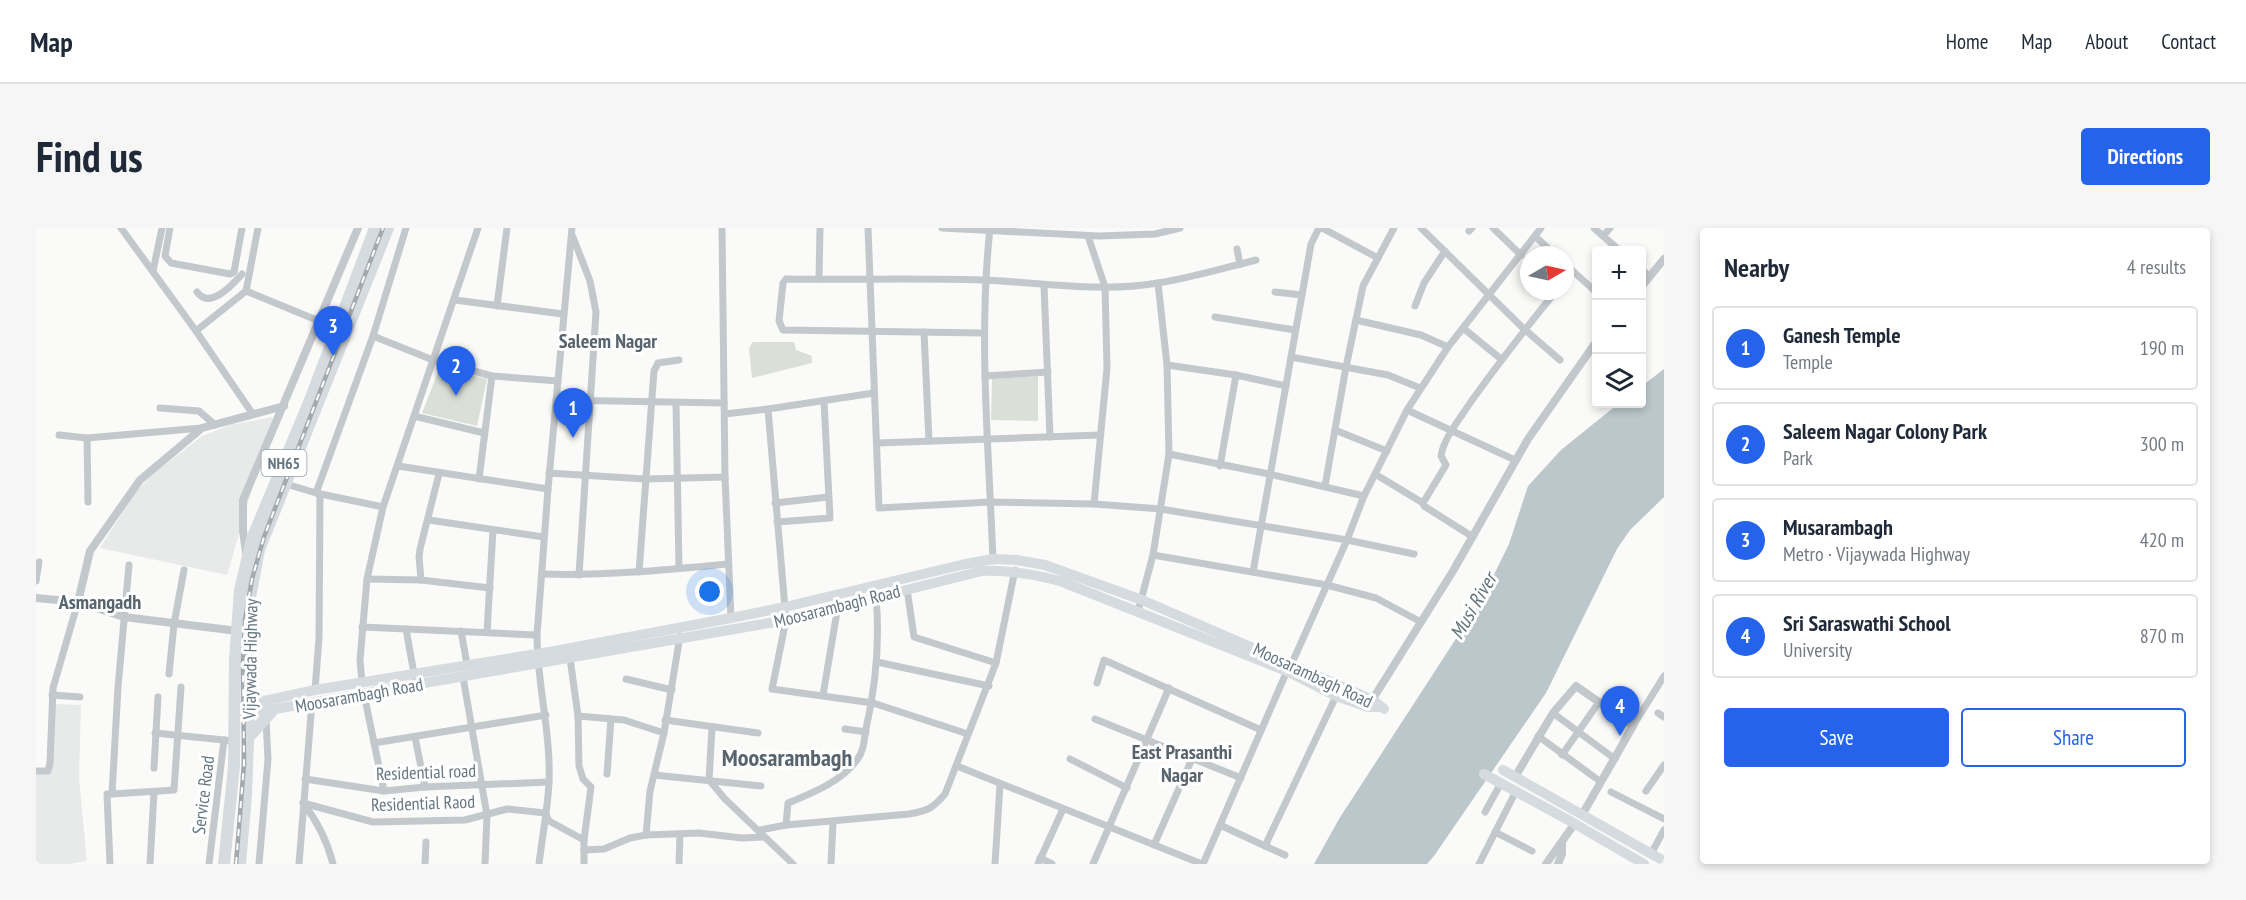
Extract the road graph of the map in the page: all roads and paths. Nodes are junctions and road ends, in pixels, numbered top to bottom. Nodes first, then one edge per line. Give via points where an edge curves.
1 (122, 228) edge
2 (162, 228) edge
3 (170, 228) edge
4 (242, 228) edge
5 (258, 228) edge
6 (358, 228) edge
7 (406, 228) edge
8 (478, 228) edge
9 (507, 228) edge
10 (722, 228) edge
11 (819, 228) edge
12 (868, 228) edge
13 (942, 228) edge
14 (952, 228) edge
15 (1100, 228) edge
16 (1180, 228) edge
17 (1320, 228) edge
18 (1394, 228) edge
19 (1421, 228) edge
20 (1494, 228) edge
21 (1541, 228) edge
22 (1594, 228) edge
23 (1610, 228) edge
24 (990, 230) edge
25 (381, 231) edge
26 (572, 231) edge
27 (1040, 231) edge
28 (1155, 231) edge
29 (1088, 236) junction
30 (1099, 236) junction
31 (1535, 236) junction
32 (1603, 236) junction
33 (1528, 246) edge
34 (1546, 246) edge
35 (1614, 246) edge
36 (1237, 249) dead end
37 (1445, 251) junction
38 (1520, 254) edge
39 (1520, 256) edge
40 (1377, 258) junction
41 (1664, 259) edge
42 (1256, 260) dead end
43 (1240, 264) junction
44 (153, 271) junction
45 (234, 272) junction
46 (1574, 273) edge
47 (1646, 274) edge
48 (245, 275) junction
49 (1649, 276) junction
50 (870, 278) junction
51 (819, 279) junction
52 (984, 280) junction
53 (1646, 280) edge
54 (1158, 283) junction
55 (1044, 285) junction
56 (1105, 287) junction
57 (1592, 288) edge
58 (246, 291) junction
59 (197, 292) dead end
60 (1275, 292) dead end
61 (1302, 295) junction
62 (1490, 295) junction
63 (455, 300) junction
64 (1548, 300) edge
65 (497, 306) junction
66 (1415, 306) dead end
67 (563, 314) junction
68 (1215, 317) dead end
69 (1356, 320) junction
70 (319, 321) junction
71 (1464, 328) junction
72 (1524, 329) junction
73 (1295, 330) junction
74 (196, 331) junction
75 (873, 332) junction
76 (924, 332) junction
77 (983, 333) junction
78 (373, 336) junction
79 (1448, 347) junction
80 (1592, 348) edge
81 (1291, 357) junction
82 (1501, 359) junction
83 (433, 360) junction
84 (679, 360) dead end
85 (1560, 360) dead end
86 (1167, 365) junction
87 (1346, 367) junction
88 (1048, 372) junction
89 (1236, 375) junction
90 (492, 376) junction
91 (985, 376) junction
92 (558, 381) junction
93 (1286, 386) junction
94 (1420, 388) junction
95 (874, 393) junction
96 (556, 400) junction
97 (591, 401) junction
98 (824, 401) junction
99 (651, 403) junction
100 (676, 404) junction
101 (724, 404) junction
102 (284, 406) junction
103 (160, 408) dead end
104 (768, 409) junction
105 (1407, 410) junction
106 (252, 413) junction
107 (725, 414) junction
108 (414, 416) junction
109 (215, 424) junction
110 (202, 428) junction
111 (1335, 430) junction
112 (1452, 430) junction
113 (484, 433) junction
114 (59, 435) dead end
115 (1100, 435) junction
116 (1050, 437) junction
117 (87, 438) junction
118 (986, 439) junction
119 (929, 441) junction
120 (878, 443) junction
121 (1387, 451) junction
122 (1169, 454) junction
123 (1515, 460) junction
124 (398, 466) junction
125 (1220, 466) junction
126 (549, 473) junction
127 (439, 474) junction
128 (1269, 474) junction
129 (1375, 474) junction
130 (586, 477) junction
131 (725, 477) junction
132 (645, 479) junction
133 (677, 479) junction
134 (479, 480) junction
135 (286, 484) junction
136 (1325, 486) junction
137 (548, 489) junction
138 (318, 494) junction
139 (1364, 496) junction
140 (828, 497) junction
141 (88, 502) dead end
142 (990, 502) junction
143 (775, 503) junction
144 (1423, 503) junction
145 (1095, 504) junction
146 (383, 507) junction
147 (1161, 509) junction
148 (429, 520) junction
149 (777, 522) junction
150 (1262, 526) junction
151 (493, 530) junction
152 (544, 537) junction
153 (1473, 537) junction
154 (1347, 540) junction
155 (1414, 554) dead end
156 (1153, 555) junction
157 (247, 557) junction
158 (993, 559) junction
159 (1017, 560) junction
160 (39, 562) dead end
161 (727, 564) junction
162 (129, 565) dead end
163 (679, 568) junction
164 (184, 570) dead end
165 (993, 571) junction
166 (639, 572) junction
167 (1015, 572) junction
168 (1253, 572) junction
169 (542, 574) junction
170 (579, 575) junction
171 (367, 579) junction
172 (422, 580) junction
173 (36, 581) edge
174 (1327, 585) junction
175 (490, 588) junction
176 (907, 589) junction
177 (876, 597) junction
178 (36, 598) edge
179 (1142, 600) junction
180 (78, 602) junction
181 (838, 606) junction
182 (785, 608) junction
183 (1138, 611) junction
184 (124, 617) junction
185 (731, 618) junction
186 (786, 620) junction
187 (1421, 622) junction
188 (174, 624) junction
189 (362, 627) junction
190 (406, 629) junction
191 (238, 631) junction
192 (461, 631) junction
193 (487, 632) junction
194 (680, 633) junction
195 (537, 635) junction
196 (570, 658) junction
197 (537, 659) junction
198 (877, 662) junction
199 (996, 663) junction
200 (466, 664) junction
201 (1289, 667) junction
202 (169, 674) dead end
203 (1664, 676) edge
204 (464, 677) junction
205 (626, 679) dead end
206 (414, 680) junction
207 (1097, 682) dead end
208 (988, 686) junction
209 (181, 687) dead end
210 (363, 688) junction
211 (1169, 688) junction
212 (315, 690) junction
213 (672, 690) junction
214 (1338, 692) junction
215 (52, 695) junction
216 (823, 695) junction
217 (80, 697) dead end
218 (158, 698) dead end
219 (312, 702) junction
220 (1599, 702) junction
221 (873, 703) junction
222 (1376, 706) joint
223 (242, 710) junction
224 (1553, 713) junction
225 (270, 715) junction
226 (546, 715) junction
227 (578, 716) junction
228 (611, 719) junction
229 (1095, 719) dead end
230 (665, 720) junction
231 (1633, 726) junction
232 (472, 727) junction
233 (712, 728) junction
234 (845, 729) dead end
235 (1261, 730) junction
236 (866, 732) junction
237 (156, 733) junction
238 (664, 733) junction
239 (758, 733) dead end
240 (1578, 733) junction
241 (968, 734) junction
242 (177, 735) junction
243 (1538, 736) junction
244 (415, 737) junction
245 (248, 738) junction
246 (229, 740) junction
247 (1147, 741) junction
248 (374, 743) junction
249 (1562, 754) junction
250 (1070, 759) dead end
251 (1192, 759) junction
252 (1615, 759) junction
253 (1664, 765) edge
254 (957, 766) junction
255 (154, 768) dead end
256 (1503, 770) dead end
257 (36, 771) edge
258 (607, 774) dead end
259 (1484, 774) dead end
260 (654, 775) junction
261 (1515, 777) junction
262 (1240, 778) junction
263 (305, 779) junction
264 (709, 780) junction
265 (549, 782) junction
266 (1601, 782) junction
267 (1501, 783) junction
268 (1000, 784) junction
269 (482, 786) junction
270 (761, 786) dead end
271 (425, 787) junction
272 (1127, 788) junction
273 (384, 791) junction
274 (1516, 791) junction
275 (1646, 791) dead end
276 (154, 792) junction
277 (1611, 792) dead end
278 (112, 794) junction
279 (303, 803) junction
280 (1063, 808) junction
281 (1485, 812) dead end
282 (544, 813) junction
283 (487, 815) junction
284 (1578, 819) junction
285 (1664, 819) edge
286 (832, 822) junction
287 (786, 825) junction
288 (1220, 825) junction
289 (1109, 827) junction
290 (1664, 830) edge
291 (1495, 832) junction
292 (762, 834) junction
293 (646, 835) junction
294 (680, 835) junction
295 (584, 840) junction
296 (426, 842) dead end
297 (1562, 843) junction
298 (1154, 845) junction
299 (1265, 846) junction
300 (584, 850) junction
301 (1532, 851) dead end
302 (1651, 854) junction
303 (1284, 855) dead end
304 (1039, 861) edge
305 (1664, 861) edge
306 (679, 863) edge
307 (110, 864) edge
308 (150, 864) edge
309 (209, 864) edge
310 (224, 864) edge
311 (240, 864) edge
312 (259, 864) edge
313 (299, 864) edge
314 (333, 864) edge
315 (425, 864) edge
316 (485, 864) edge
317 (539, 864) edge
318 (584, 864) edge
319 (793, 864) edge
320 (831, 864) edge
321 (995, 864) edge
322 (1052, 864) edge
323 (1093, 864) edge
324 (1202, 864) edge
325 (1479, 864) edge
326 (1546, 864) edge
327 (1558, 864) edge
328 (1644, 864) edge

1 - 44 street
2 - 44 street
3 - 45 street via 165,256 168,261
4 - 45 street
5 - 48 street
6 - 70 street
7 - 78 street
8 - 63 street, Residential road
9 - 65 street
10 - 101 street
11 - 51 street
12 - 50 street
13 - 14 street
14 - 24 street
15 - 30 street
16 - 28 street
17 - 40 street
17 - 61 street via 1311,244
18 - 40 street
19 - 37 street
20 - 38 street
21 - 31 street
22 - 32 street
23 - 32 street
24 - 27 street
24 - 52 street
25 - 135 highway, Vijaywada Highway / NH65
25 - 157 highway, Vijaywada Highway / NH65
26 - 67 street
26 - 97 street via 590,281 596,312
27 - 29 street
28 - 30 street
29 - 30 street
29 - 56 street
31 - 33 street
31 - 34 street
32 - 35 street
36 - 43 street
37 - 62 street
37 - 66 street via 1424,283
39 - 62 street
40 - 69 street via 1363,286
41 - 49 street
42 - 43 street
43 - 54 street
44 - 74 street
45 - 48 street
46 - 57 street
47 - 49 street
48 - 58 street
48 - 59 street via 212,299 207,300
49 - 53 street
50 - 51 street
50 - 52 street
50 - 75 street
51 - 75 street via 784,280 779,321 783,330
52 - 55 street
52 - 77 street
54 - 56 street
54 - 86 street
55 - 56 street
55 - 88 street
56 - 115 street via 1107,368
58 - 70 street
58 - 74 street
60 - 61 street
61 - 73 street
62 - 71 street
62 - 72 street
63 - 65 street
63 - 83 street, Residential road
64 - 72 street
65 - 67 street
67 - 92 street
68 - 73 street
69 - 79 street via 1421,335
69 - 87 street
70 - 102 street
71 - 79 street
71 - 82 street
72 - 82 street
72 - 85 street
73 - 81 street
74 - 106 street
75 - 76 street
75 - 95 street
76 - 77 street
76 - 119 street
77 - 91 street
78 - 83 street
78 - 138 street
79 - 94 street
80 - 123 street
81 - 87 street
81 - 93 street
82 - 112 street
83 - 90 street
83 - 108 street, Residential road
84 - 99 street via 656,365
86 - 89 street
86 - 122 street
87 - 94 street via 1388,375
87 - 111 street
88 - 91 street
88 - 116 street
89 - 93 street
89 - 125 street
90 - 92 street
90 - 113 street
91 - 118 street
92 - 96 street
93 - 128 street
94 - 105 street
95 - 98 street
95 - 120 street
96 - 97 street
96 - 126 street
97 - 99 street
97 - 130 street
98 - 104 street
98 - 140 street
99 - 100 street
99 - 132 street
100 - 101 street
100 - 133 street
101 - 107 street
102 - 106 street
102 - 157 street via 243,500
103 - 109 street via 199,411
104 - 107 street
104 - 143 street
105 - 112 street
105 - 121 street
106 - 109 street
107 - 131 street
108 - 113 street
108 - 124 street, Residential road
109 - 110 street
110 - 117 street
110 - 180 street via 140,480 90,551
111 - 121 street
111 - 136 street
112 - 123 street
112 - 144 street via 1441,456 1446,465
113 - 134 street
114 - 117 street
115 - 116 street
115 - 145 street
116 - 118 street
117 - 141 street
118 - 119 street
118 - 142 street
119 - 120 street
120 - 142 street via 879,508
121 - 129 street
122 - 125 street
122 - 147 street
123 - 153 street
124 - 127 street
124 - 146 street, Residential road
125 - 128 street
126 - 130 street
126 - 137 street
127 - 134 street
127 - 148 street
128 - 136 street
128 - 150 street
129 - 139 street
129 - 144 street
130 - 132 street
130 - 170 street
131 - 133 street
131 - 161 street
132 - 133 street
132 - 166 street
133 - 163 street
134 - 137 street
135 - 138 street
135 - 223 highway, Vijaywada Highway / NH65 via 259,550 249,603
136 - 139 street
137 - 152 street
138 - 146 street
138 - 212 street via 319,638
139 - 154 street
140 - 143 street
140 - 149 street via 830,518
142 - 145 street
142 - 158 street
143 - 149 street
144 - 153 street
145 - 147 street
146 - 171 street, Residential road
147 - 150 street
147 - 156 street
148 - 151 street
148 - 172 street via 419,557
149 - 182 street
150 - 154 street
150 - 168 street
151 - 152 street
151 - 175 street
152 - 169 street
153 - 187 street
154 - 155 street
154 - 174 street
156 - 168 street
156 - 179 street
157 - 191 highway, Vijaywada Highway / NH65
158 - 159 main road, Moosarambagh Road
158 - 165 street
158 - 182 main road, Moosarambagh Road
159 - 167 street
159 - 179 main road, Moosarambagh Road via 1045,565
160 - 173 street
161 - 163 street
161 - 185 street
162 - 184 street
163 - 166 street
164 - 188 street
165 - 167 main road, Moosarambagh Road
165 - 176 main road, Moosarambagh Road
166 - 170 street
167 - 183 main road, Moosarambagh Road via 1060,581
167 - 199 street
168 - 174 street
169 - 170 street
169 - 195 street
171 - 172 street
171 - 189 street, Residential road
172 - 175 street
174 - 187 street via 1376,598
174 - 201 street
175 - 193 street
176 - 177 main road, Moosarambagh Road
176 - 199 street via 914,637
177 - 181 main road, Moosarambagh Road
177 - 198 street
178 - 180 street
179 - 183 street
179 - 201 main road, Moosarambagh Road
180 - 184 street
180 - 215 street
181 - 186 main road, Moosarambagh Road
181 - 216 street
182 - 185 main road, Moosarambagh Road
182 - 186 street
183 - 201 main road, Moosarambagh Road
184 - 188 street
184 - 278 street
185 - 194 main road, Moosarambagh Road
186 - 194 main road, Moosarambagh Road
186 - 216 street via 772,689
187 - 222 street
188 - 191 street
188 - 202 street
189 - 190 street
189 - 210 street, Residential road
190 - 192 street
190 - 206 street
191 - 223 highway, Vijaywada Highway / NH65 via 235,660
192 - 193 street
192 - 200 street
193 - 195 street
194 - 196 main road, Moosarambagh Road
194 - 197 main road, Moosarambagh Road
194 - 213 street
195 - 197 street
196 - 197 main road, Moosarambagh Road
196 - 227 street
197 - 200 main road, Moosarambagh Road
197 - 204 main road, Moosarambagh Road
197 - 226 street
198 - 208 street
198 - 221 street
199 - 208 street
200 - 206 main road, Moosarambagh Road
201 - 214 main road, Moosarambagh Road
201 - 235 street
203 - 231 street
204 - 206 main road, Moosarambagh Road
204 - 232 street, Residential road
205 - 213 street
206 - 210 main road, Moosarambagh Road
207 - 211 street via 1104,660
208 - 241 street
209 - 242 street
210 - 212 main road, Moosarambagh Road
210 - 219 main road, Moosarambagh Road
210 - 248 street, Residential road
211 - 235 street
211 - 247 street
212 - 223 main road, Moosarambagh Road
213 - 230 street
214 - 222 main road, Moosarambagh Road
214 - 299 street
215 - 217 street
215 - 257 street via 50,764 48,771
216 - 221 street
218 - 237 street
219 - 225 main road, Moosarambagh Road
219 - 263 street
220 - 224 street via 1576,686
220 - 231 street
220 - 240 street
221 - 236 street
221 - 241 street
223 - 225 main road, Moosarambagh Road
223 - 245 highway, Vijaywada Highway / NH65
223 - 246 highway, Vijaywada Highway / NH65
224 - 240 street
224 - 243 street
225 - 245 highway
225 - 312 street
226 - 232 street
226 - 265 street
227 - 228 street
227 - 295 street via 579,766 591,787
228 - 238 street
228 - 258 street
229 - 247 street
230 - 233 street
230 - 238 street
231 - 252 street
232 - 244 street
232 - 269 street, Residential road
233 - 239 street
233 - 264 street
234 - 236 street
235 - 262 street
236 - 287 street via 862,750 849,770 788,803
237 - 242 street
237 - 255 street
238 - 260 street
240 - 249 street
240 - 252 street
241 - 254 street
242 - 246 street
242 - 276 street via 175,788
243 - 249 street
243 - 261 street
244 - 248 street
244 - 271 street
245 - 311 highway, Vijaywada Highway / NH65
246 - 309 street, Service Road
246 - 310 highway, Vijaywada Highway / NH65
247 - 251 street
247 - 272 street
248 - 273 street, Residential road
249 - 266 street
250 - 272 street
251 - 262 street
251 - 298 street
252 - 266 street
253 - 275 street
254 - 268 street
254 - 286 street via 945,794 925,812
256 - 261 main road
259 - 267 main road
260 - 264 street
260 - 293 street
261 - 284 main road
262 - 288 street
263 - 273 street, Residential road
263 - 279 street
264 - 270 street
264 - 292 street
265 - 269 street, Residential road
265 - 282 street
266 - 284 street
267 - 274 main road
267 - 281 street
268 - 280 street
268 - 321 street
269 - 271 street, Residential road
269 - 283 street, Residential road
271 - 273 street, Residential road
272 - 289 street
274 - 284 main road
274 - 291 street
276 - 278 street
276 - 308 street
277 - 285 street
278 - 307 street via 107,794
279 - 283 street, Residential Raod via 373,822 465,820
279 - 313 street
279 - 314 street via 328,842
280 - 289 street
280 - 304 street
282 - 283 street, Residential Raod via 507,810
282 - 295 street via 549,821
282 - 317 street
283 - 316 street, Residential road
284 - 297 street
284 - 302 main road
284 - 328 main road
286 - 287 street
286 - 320 street
287 - 292 street
288 - 299 street
288 - 324 street
289 - 298 street
289 - 323 street
290 - 302 street
291 - 301 street
291 - 325 street
292 - 294 street via 742,838
292 - 319 street
293 - 294 street
293 - 300 street via 604,849
294 - 306 street
295 - 300 street
296 - 315 street
297 - 326 street
297 - 327 street
298 - 324 street
299 - 303 street
300 - 318 street
302 - 305 main road
304 - 322 street

